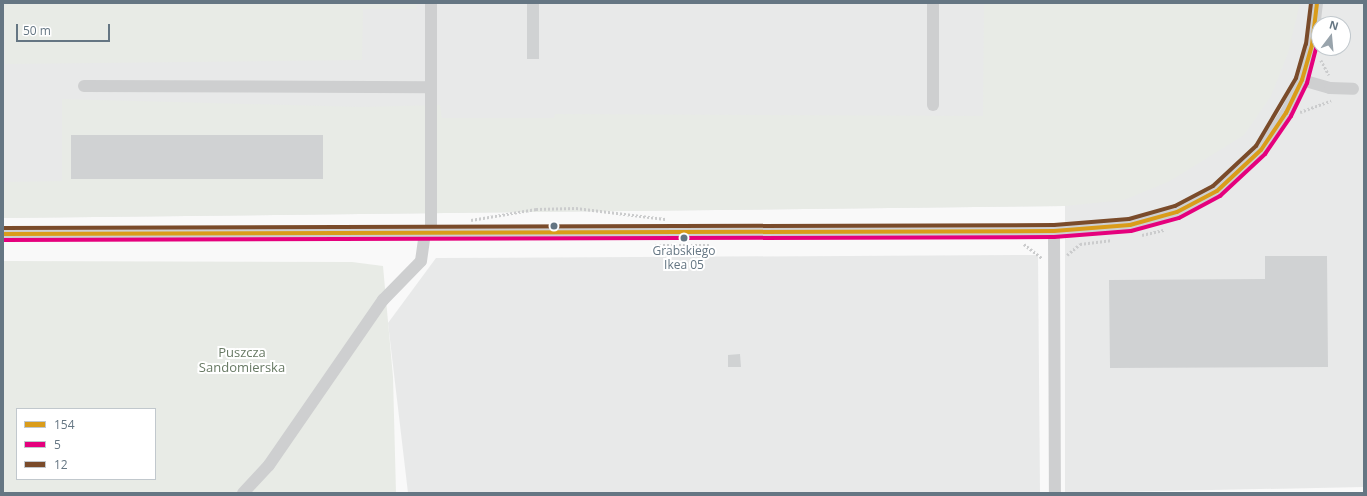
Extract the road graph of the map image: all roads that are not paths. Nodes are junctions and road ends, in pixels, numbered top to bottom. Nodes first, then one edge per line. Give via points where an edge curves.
1 (431, 3) edge
2 (933, 3) edge
3 (1317, 3) edge
4 (1302, 80) junction
5 (84, 86) dead end
6 (431, 87) junction
7 (1349, 90) road end
8 (933, 105) dead end
9 (1054, 231) junction
10 (428, 232) junction
11 (3, 234) edge
12 (244, 493) edge
13 (1055, 493) edge

1 - 6 street
2 - 8 street
3 - 4 street via 1312,45
4 - 7 street
4 - 9 street via 1286,113 1261,150 1217,192 1177,212 1130,225
5 - 6 street
6 - 10 street
9 - 10 street
9 - 13 street
10 - 11 street
10 - 12 street via 421,261 383,300 269,465

